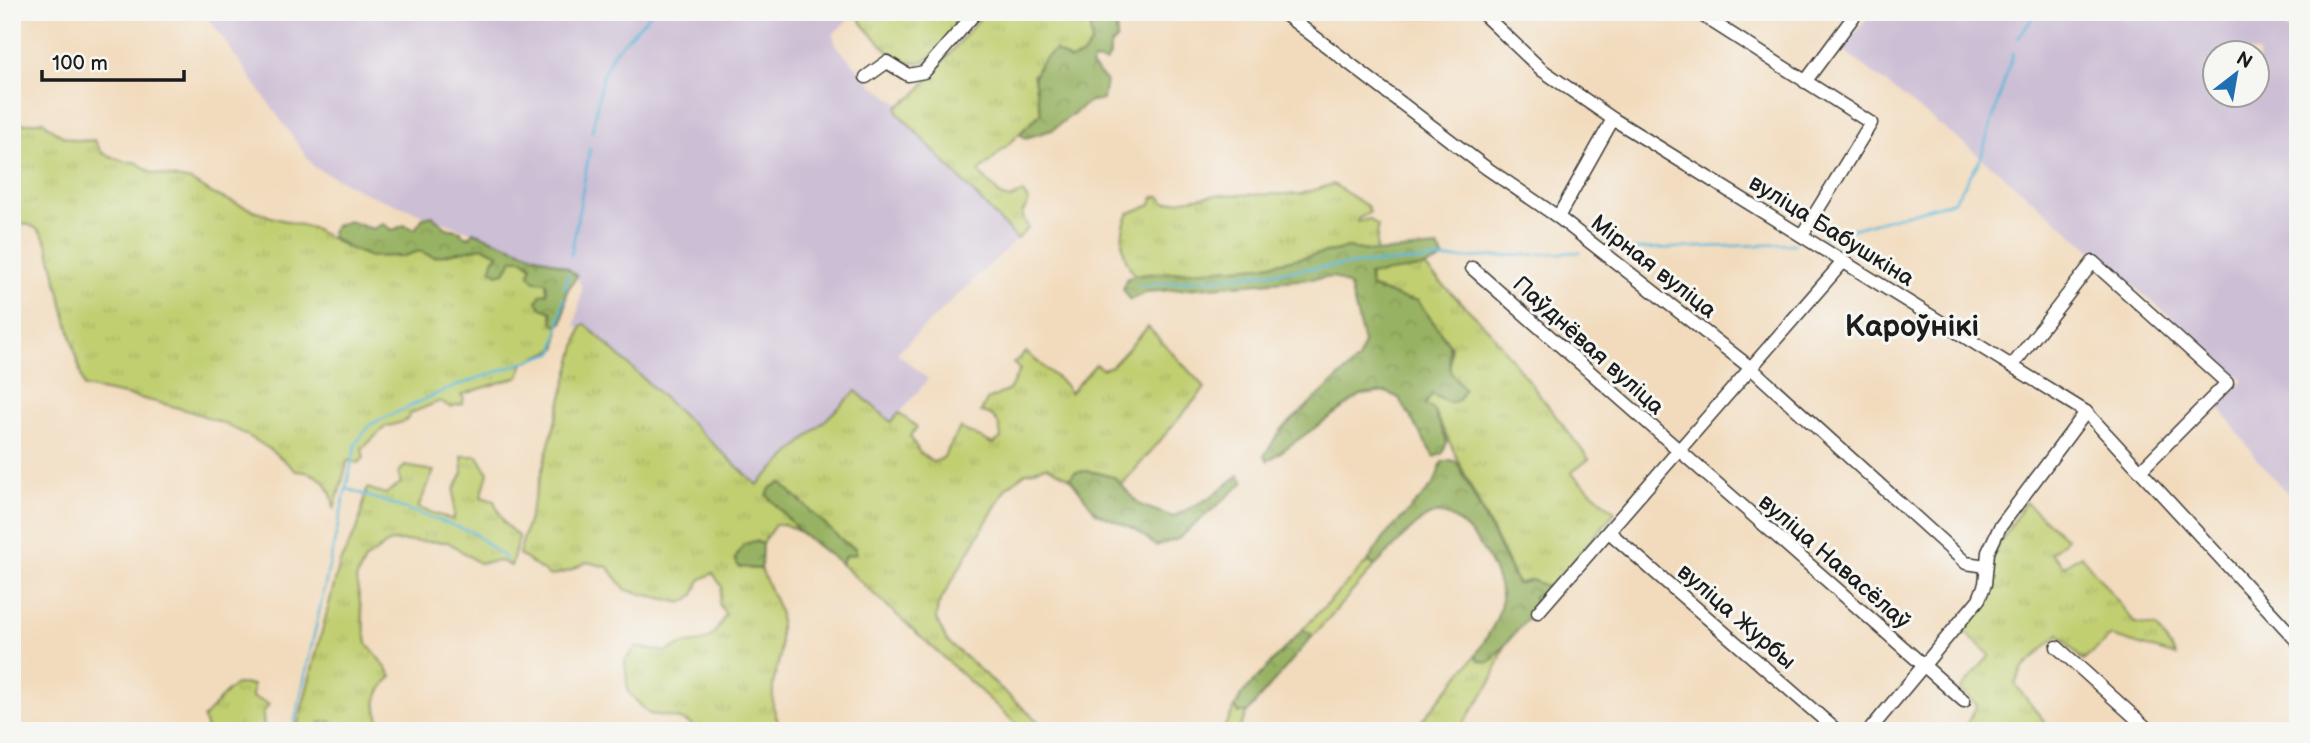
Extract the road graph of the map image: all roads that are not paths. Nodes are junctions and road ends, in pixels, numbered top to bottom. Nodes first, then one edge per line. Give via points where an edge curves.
1 (976, 12) edge
2 (1282, 12) edge
3 (1481, 12) edge
4 (1697, 12) edge
5 (1857, 12) edge
6 (866, 77) dead end
7 (1805, 82) junction
8 (1613, 120) junction
9 (1558, 217) junction
10 (1802, 235) junction
11 (1843, 262) junction
12 (1472, 268) dead end
13 (2012, 366) junction
14 (1751, 368) junction
15 (2086, 412) junction
16 (1678, 453) junction
17 (2141, 470) junction
18 (1609, 532) junction
19 (1986, 566) junction
20 (1538, 612) dead end
21 (2298, 642) edge
22 (2057, 648) dead end
23 (1925, 667) junction
24 (1964, 701) dead end
25 (1837, 731) edge
26 (1869, 731) edge
27 (2150, 731) edge

1 - 6 street via 924,72 908,75 887,62
2 - 9 street, Мірная вуліца
3 - 8 street, вуліца Бабушкіна via 1542,70
4 - 7 street
5 - 7 street
7 - 10 street via 1871,123
8 - 9 street
8 - 10 street, вуліца Бабушкіна
9 - 14 street, Мірная вуліца
10 - 11 street, вуліца Бабушкіна
11 - 13 street, вуліца Бабушкіна
11 - 14 street
12 - 16 street, Паўднёвая вуліца
13 - 15 street, вуліца Бабушкіна
13 - 17 street via 2092,262 2227,383
14 - 16 street
14 - 19 street, Мірная вуліца via 1966,563
15 - 17 street, вуліца Бабушкіна
15 - 19 street via 2000,527
16 - 18 street
16 - 23 street, вуліца Навасёлаў
17 - 21 street, вуліца Бабушкіна
18 - 20 street
18 - 25 street, вуліца Журбы
19 - 23 street via 1979,599
22 - 27 street
23 - 24 street, вуліца Навасёлаў
23 - 26 street

